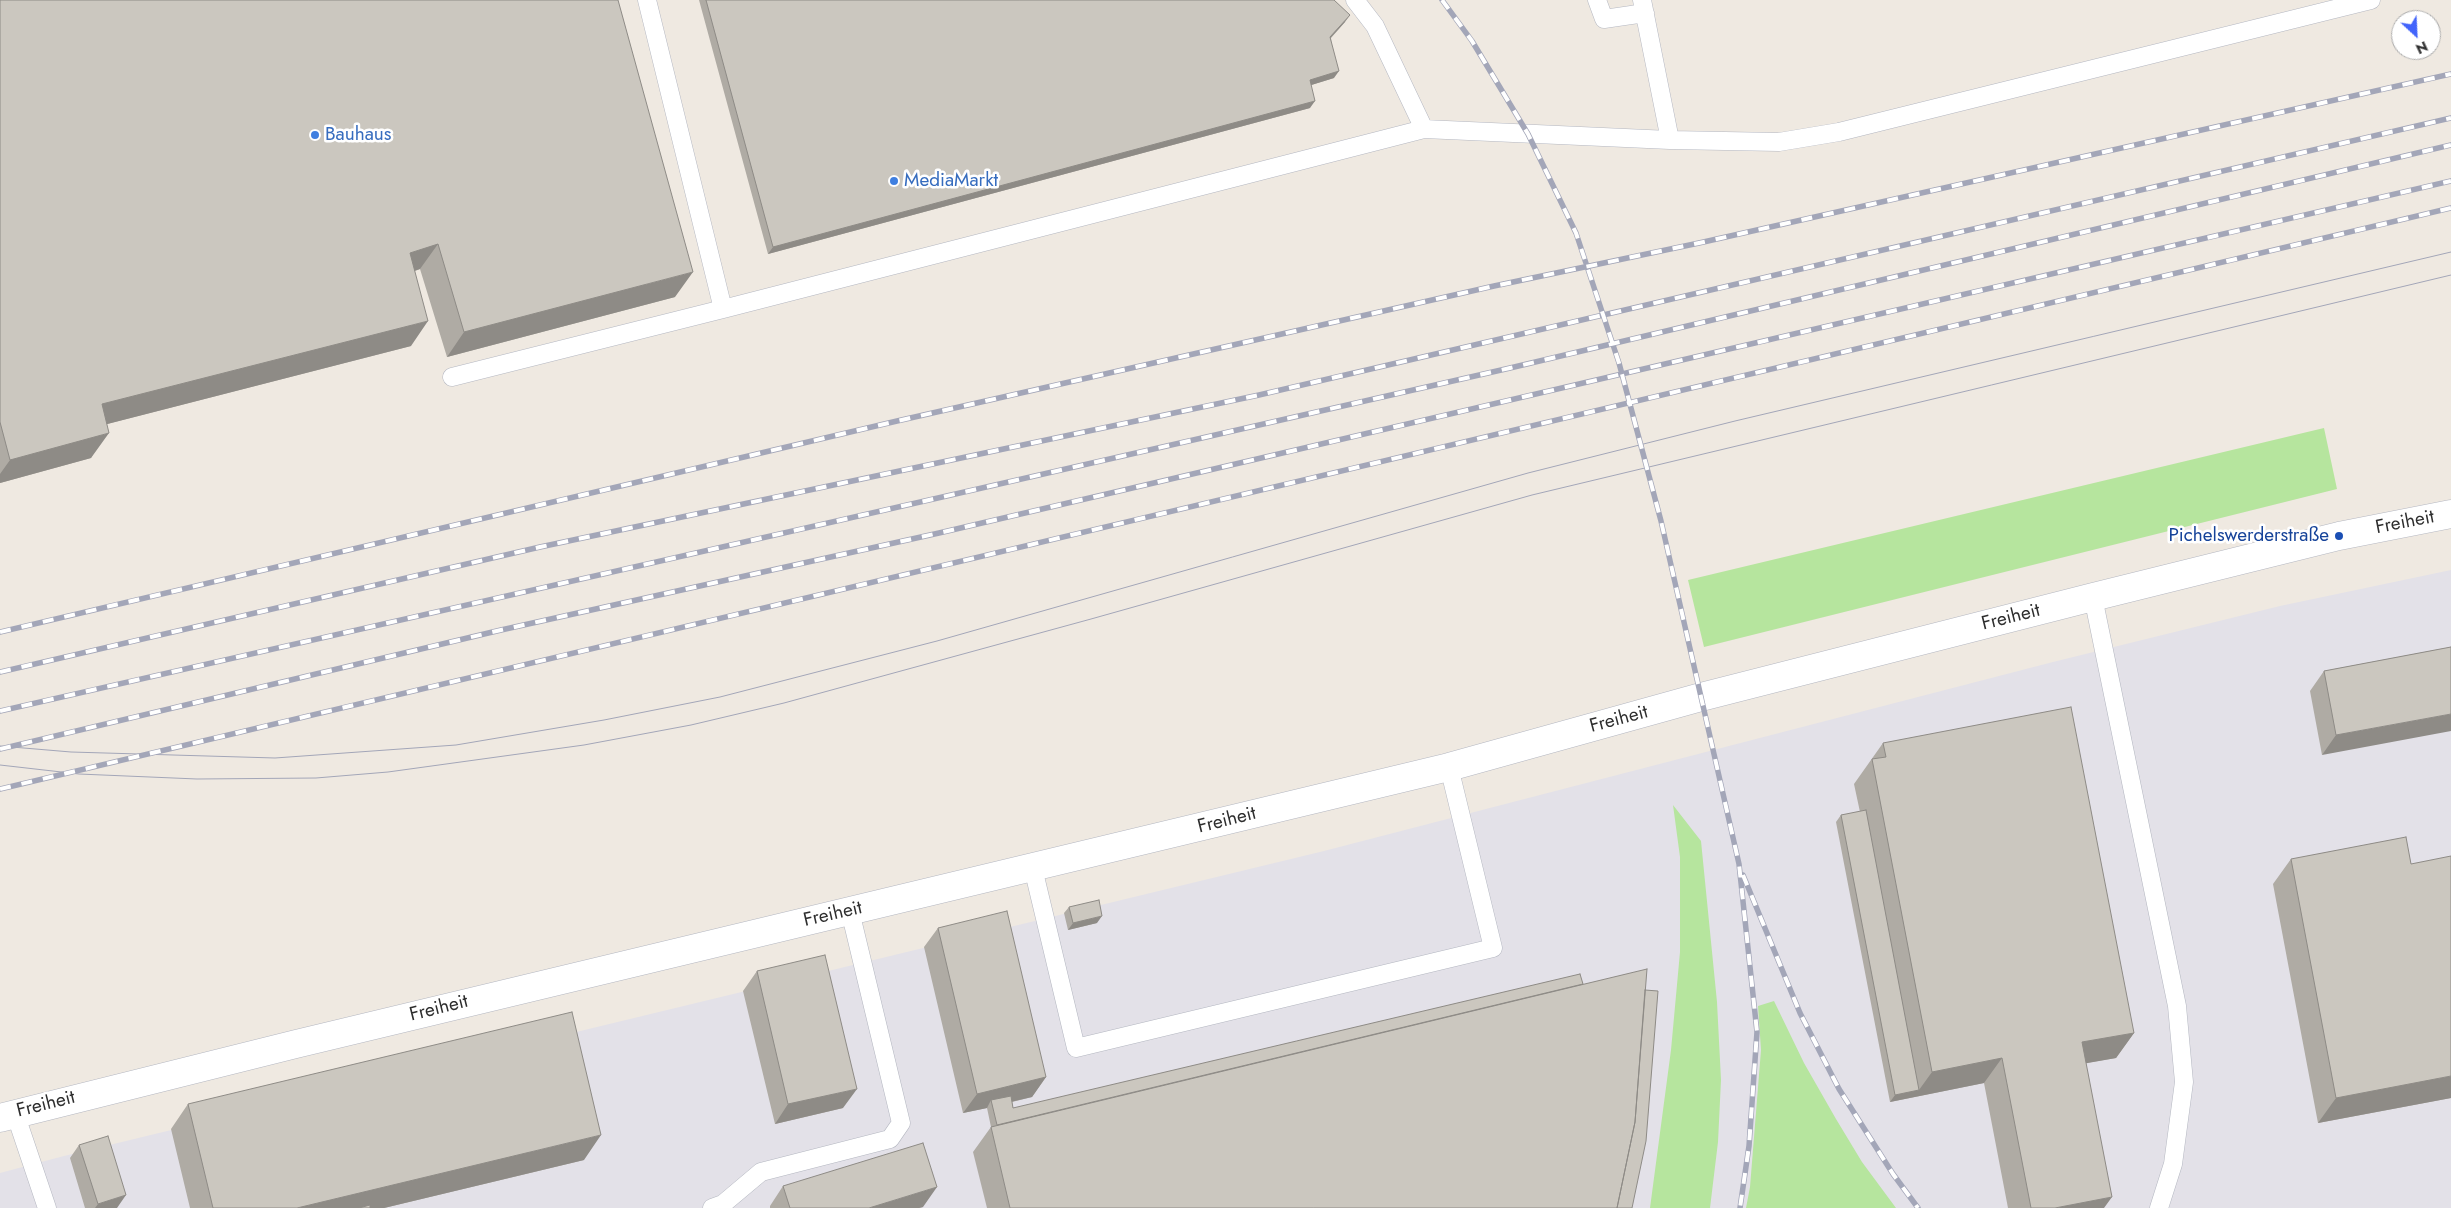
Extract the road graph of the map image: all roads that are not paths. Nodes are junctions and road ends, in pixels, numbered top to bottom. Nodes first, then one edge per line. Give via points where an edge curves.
1 (647, 0) edge
2 (1355, 0) edge
3 (1597, 0) edge
4 (2371, 0) edge
5 (1643, 6) edge
6 (1424, 129) junction
7 (1670, 140) junction
8 (723, 309) junction
9 (452, 377) dead end
10 (2451, 514) edge
11 (2093, 597) junction
12 (1450, 767) junction
13 (1033, 868) junction
14 (850, 910) junction
15 (7, 1115) edge
16 (47, 1208) edge
17 (712, 1208) edge
18 (2159, 1208) edge

1 - 8 lane
2 - 6 lane via 1375,26
3 - 5 lane via 1604,19
4 - 7 lane via 1839,132 1779,142
5 - 7 lane
6 - 7 lane
6 - 8 lane
8 - 9 lane
10 - 11 street, Freiheit via 2338,536
11 - 12 street, Freiheit via 1701,697
11 - 18 lane via 2177,1006 2184,1082 2173,1164
12 - 13 street, Freiheit
12 - 13 lane via 1493,948 1076,1048
13 - 14 street, Freiheit
14 - 15 street, Freiheit
14 - 17 lane via 901,1123 890,1139 761,1172 723,1204
15 - 16 lane

